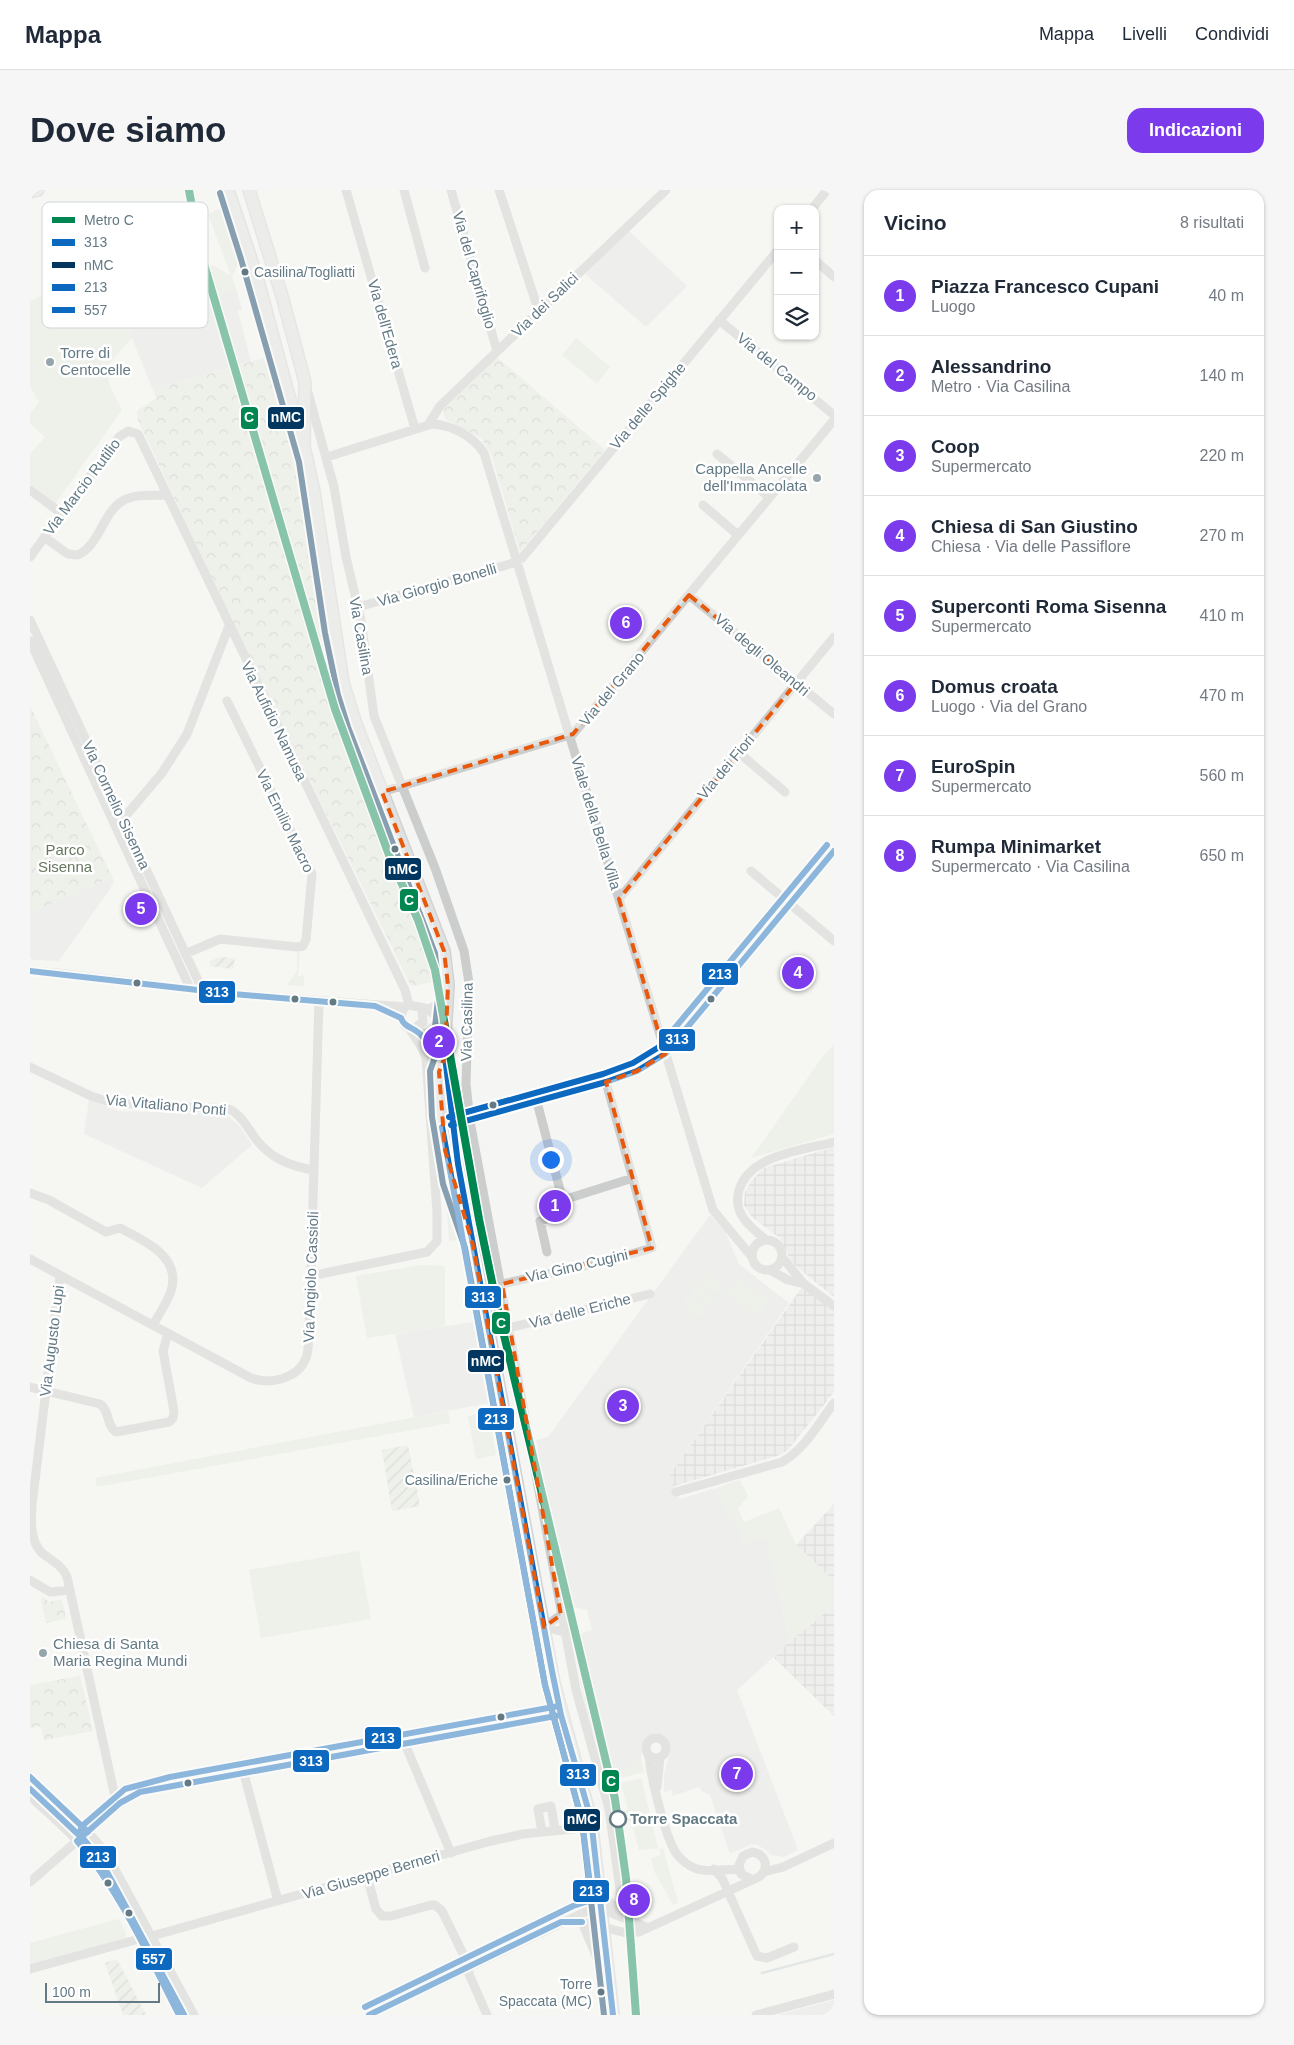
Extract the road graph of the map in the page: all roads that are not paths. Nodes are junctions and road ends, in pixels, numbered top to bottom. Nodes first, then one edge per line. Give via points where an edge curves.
1 (38, 190) edge
2 (228, 190) edge
3 (249, 190) edge
4 (346, 190) edge
5 (404, 190) edge
6 (451, 190) edge
7 (499, 190) edge
8 (666, 190) edge
9 (828, 190) edge
10 (30, 192) edge
11 (815, 205) edge
12 (774, 255) edge
13 (819, 264) edge
14 (425, 268) dead end
15 (834, 277) edge
16 (538, 312) junction
17 (719, 320) junction
18 (497, 351) junction
19 (305, 382) junction
20 (834, 415) edge
21 (834, 420) edge
22 (428, 425) junction
23 (415, 429) junction
24 (140, 437) joint
25 (304, 446) junction
26 (718, 454) dead end
27 (327, 457) junction
28 (30, 490) edge
29 (167, 496) junction
30 (769, 497) junction
31 (703, 505) dead end
32 (62, 513) junction
33 (738, 534) junction
34 (44, 537) junction
35 (30, 557) edge
36 (516, 562) junction
37 (689, 595) junction
38 (358, 607) junction
39 (30, 620) edge
40 (229, 626) junction
41 (834, 637) edge
42 (30, 642) edge
43 (796, 683) junction
44 (227, 701) dead end
45 (834, 714) edge
46 (569, 736) junction
47 (738, 752) junction
48 (401, 786) junction
49 (382, 792) junction
50 (785, 792) dead end
51 (123, 819) junction
52 (834, 851) edge
53 (751, 871) dead end
54 (619, 899) junction
55 (791, 904) junction
56 (834, 941) edge
57 (185, 954) junction
58 (30, 972) edge
59 (190, 988) junction
60 (202, 990) junction
61 (447, 999) junction
62 (319, 1001) junction
63 (375, 1006) junction
64 (407, 1006) junction
65 (425, 1009) junction
66 (401, 1018) junction
67 (445, 1023) junction
68 (413, 1030) junction
69 (444, 1036) junction
70 (665, 1054) junction
71 (445, 1057) junction
72 (30, 1067) edge
73 (606, 1082) junction
74 (537, 1102) junction
75 (470, 1121) junction
76 (451, 1125) junction
77 (834, 1142) edge
78 (314, 1170) junction
79 (633, 1178) junction
80 (30, 1193) edge
81 (562, 1200) junction
82 (766, 1240) junction
83 (473, 1245) junction
84 (547, 1252) dead end
85 (782, 1257) junction
86 (752, 1258) junction
87 (30, 1259) edge
88 (770, 1270) junction
89 (60, 1276) junction
90 (311, 1276) junction
91 (502, 1284) junction
92 (804, 1284) junction
93 (650, 1294) dead end
94 (834, 1306) edge
95 (153, 1325) junction
96 (509, 1328) junction
97 (168, 1333) junction
98 (30, 1387) edge
99 (47, 1391) junction
100 (834, 1403) edge
101 (676, 1492) dead end
102 (31, 1516) edge
103 (30, 1580) edge
104 (70, 1590) junction
105 (561, 1615) junction
106 (544, 1627) junction
107 (564, 1632) junction
108 (561, 1715) junction
109 (405, 1744) junction
110 (649, 1756) junction
111 (660, 1758) junction
112 (244, 1774) junction
113 (30, 1777) edge
114 (657, 1792) junction
115 (30, 1796) edge
116 (117, 1806) junction
117 (592, 1827) junction
118 (555, 1830) junction
119 (88, 1832) junction
120 (542, 1832) junction
121 (77, 1841) junction
122 (834, 1843) edge
123 (451, 1852) junction
124 (743, 1856) junction
125 (763, 1858) junction
126 (796, 1860) junction
127 (714, 1870) junction
128 (740, 1871) junction
129 (764, 1872) junction
130 (367, 1876) junction
131 (751, 1879) junction
132 (30, 1882) edge
133 (727, 1890) junction
134 (600, 1895) junction
135 (278, 1901) junction
136 (602, 1909) junction
137 (622, 1912) junction
138 (562, 1922) junction
139 (582, 1922) junction
140 (636, 1924) junction
141 (603, 1926) junction
142 (648, 1928) junction
143 (152, 1936) junction
144 (139, 1939) junction
145 (794, 1947) dead end
146 (469, 1966) junction
147 (30, 1969) edge
148 (610, 1989) junction
149 (834, 1994) edge
150 (179, 2015) edge
151 (194, 2015) edge
152 (369, 2015) edge
153 (487, 2015) edge
154 (613, 2015) edge
155 (756, 2015) edge

1 - 10 main road
2 - 25 main road, Via Casilina via 257,278
3 - 19 main road, Via Casilina
4 - 23 street, Via dell'Edera
5 - 14 street
6 - 18 street, Via del Caprifoglio
7 - 16 street
8 - 16 street, Via dei Salici
9 - 11 street
12 - 17 street, Via delle Spighe
13 - 15 street
16 - 18 street, Via dei Salici
17 - 20 street, Via del Campo
17 - 36 street, Via delle Spighe
18 - 22 street, Via dei Salici via 440,406
19 - 25 main road, Via Casilina
19 - 27 street, Via Casilina
21 - 30 street, Via del Grano
22 - 23 street, Viale della Bella Villa
22 - 36 street, Viale della Bella Villa via 441,425 463,434 480,448
23 - 27 street
24 - 29 street, Via Aufidio Namusa
24 - 32 street, Via Marcio Rutilio via 132,431 119,437
25 - 49 main road, Via Casilina via 341,677
26 - 30 street
27 - 38 street, Via Casilina
28 - 32 street
29 - 34 street via 130,497 122,501 92,544 78,555 68,554
29 - 40 street, Via Aufidio Namusa
30 - 33 street, Via del Grano
31 - 33 street
32 - 34 street, Via Marcio Rutilio
33 - 37 street, Via del Grano
34 - 35 street, Via Marcio Rutilio
36 - 38 street, Via Giorgio Bonelli
36 - 46 street, Viale della Bella Villa
37 - 43 street, Via degli Oleandri
37 - 46 street, Via del Grano
38 - 48 street, Via Casilina via 374,716
39 - 51 street, Via Cornelio Sisenna
40 - 51 street via 188,734 162,773
40 - 64 street, Via Aufidio Namusa via 404,990
41 - 43 street, Via dei Fiori
42 - 59 street, Via Cornelio Sisenna
43 - 45 street, Via degli Oleandri
43 - 47 street, Via dei Fiori
44 - 57 street, Via Emilio Macro via 312,874 306,940 303,946 297,947 218,939
46 - 48 street, Via del Grano
46 - 54 street, Viale della Bella Villa
47 - 50 street
47 - 54 street, Via dei Fiori
48 - 49 street, Via del Grano
48 - 75 street, Via Casilina via 435,868 465,956 469,983 466,1084
49 - 61 main road, Via Casilina via 444,948
51 - 57 street, Via Cornelio Sisenna
52 - 55 street
53 - 55 street
54 - 70 street, Viale della Bella Villa
55 - 56 street
55 - 70 street
57 - 60 street, Via Cornelio Sisenna
58 - 59 street
59 - 60 street
60 - 62 street
61 - 65 street
61 - 67 main road, Via Casilina
62 - 63 street
62 - 78 street, Via Angiolo Cassioli
63 - 64 street
63 - 66 street
64 - 65 street via 417,1005
64 - 66 street
65 - 67 street
65 - 68 street via 423,1022
66 - 68 street via 403,1024
67 - 69 main road, Via Casilina
68 - 69 street
68 - 71 street
68 - 90 street via 426,1058 437,1212 436,1241 430,1250 422,1253
69 - 71 main road, Via Casilina
70 - 73 street via 637,1071
70 - 86 street, Viale della Bella Villa via 713,1210
71 - 76 main road, Via Casilina
71 - 83 main road, Via Casilina via 440,1062 439,1072 443,1140 456,1198
72 - 78 street, Via Vitaliano Ponti via 108,1102 230,1109 270,1153 288,1164
73 - 74 street
73 - 79 street
74 - 75 street
74 - 81 street
75 - 76 street
75 - 91 street, Via Casilina
76 - 83 main road, Via Casilina
77 - 82 street, Viale della Bella Villa via 763,1162 741,1181 737,1194 738,1209 749,1226
78 - 90 street, Via Angiolo Cassioli
79 - 81 street
79 - 91 street, Via Gino Cugini via 652,1248
80 - 95 street via 106,1232 120,1228 152,1245 163,1255 170,1267 172,1283
81 - 84 street via 566,1212 540,1220
82 - 85 street, Viale della Bella Villa via 779,1247
82 - 86 street via 756,1246
83 - 106 main road, Via Casilina
85 - 88 street via 778,1266
85 - 92 street, Viale della Bella Villa
86 - 88 street, Viale della Bella Villa via 760,1269
87 - 89 street, Via Angiolo Cassioli
88 - 92 street, Viale della Bella Villa
89 - 95 street, Via Angiolo Cassioli
89 - 99 street, Via Augusto Lupi
90 - 97 street, Via Angiolo Cassioli via 306,1357 298,1369 281,1379 267,1382 251,1378
91 - 96 street, Via Casilina
92 - 94 street, Viale della Bella Villa
93 - 96 street, Via delle Eriche
95 - 97 street, Via Angiolo Cassioli
96 - 105 street, Via Casilina
97 - 99 street via 163,1351 174,1414 169,1422 116,1432 110,1426 106,1408 100,1404
98 - 99 street
99 - 102 street, Via Augusto Lupi
100 - 101 street via 802,1446 782,1462
102 - 104 street, Via Augusto Lupi via 35,1543 63,1569
103 - 104 street via 50,1592
104 - 116 street, Via Augusto Lupi
105 - 106 street
105 - 107 street, Via Casilina
106 - 107 street
106 - 108 main road, Via Casilina
107 - 137 street, Via Casilina via 579,1704 609,1809
108 - 109 street
108 - 117 main road, Via Casilina
109 - 112 street
109 - 123 street
110 - 111 street
110 - 111 street via 646,1744 656,1738 666,1745 666,1751
110 - 114 street
111 - 114 street
112 - 116 street via 140,1792
112 - 135 street
113 - 119 street
114 - 127 street via 669,1839 676,1853 685,1863 696,1868
115 - 121 street
116 - 119 street
117 - 118 street, Via Giuseppe Berneri
117 - 134 main road, Via Casilina
118 - 120 street, Via Giuseppe Berneri
118 - 120 street via 551,1806 538,1809
119 - 121 street
119 - 143 street via 112,1863
120 - 123 street, Via Giuseppe Berneri
121 - 132 street
121 - 144 street via 98,1868
122 - 126 street
123 - 130 street, Via Giuseppe Berneri
124 - 125 street via 754,1852
124 - 127 street
124 - 128 street via 739,1863
125 - 126 street via 777,1862
125 - 129 street
126 - 129 street
127 - 128 street
127 - 133 street
128 - 131 street
128 - 133 street
129 - 131 street
130 - 135 street, Via Giuseppe Berneri
130 - 146 street via 375,1906 382,1916 431,1905 438,1907
131 - 133 street
133 - 142 street
133 - 145 street via 757,1956 767,1958
134 - 136 main road, Via Casilina
134 - 137 street
135 - 143 street, Via Giuseppe Berneri
136 - 138 street via 591,1909
136 - 140 street
136 - 141 main road, Via Casilina
137 - 140 street
138 - 139 street
138 - 146 street
139 - 141 street
139 - 148 street, Via Casilina
140 - 142 street
141 - 142 street via 630,1934
141 - 148 main road, Via Casilina
143 - 151 street
144 - 147 street
144 - 150 street
146 - 152 street
146 - 153 street via 469,1974
148 - 154 main road, Via Casilina
149 - 155 street

